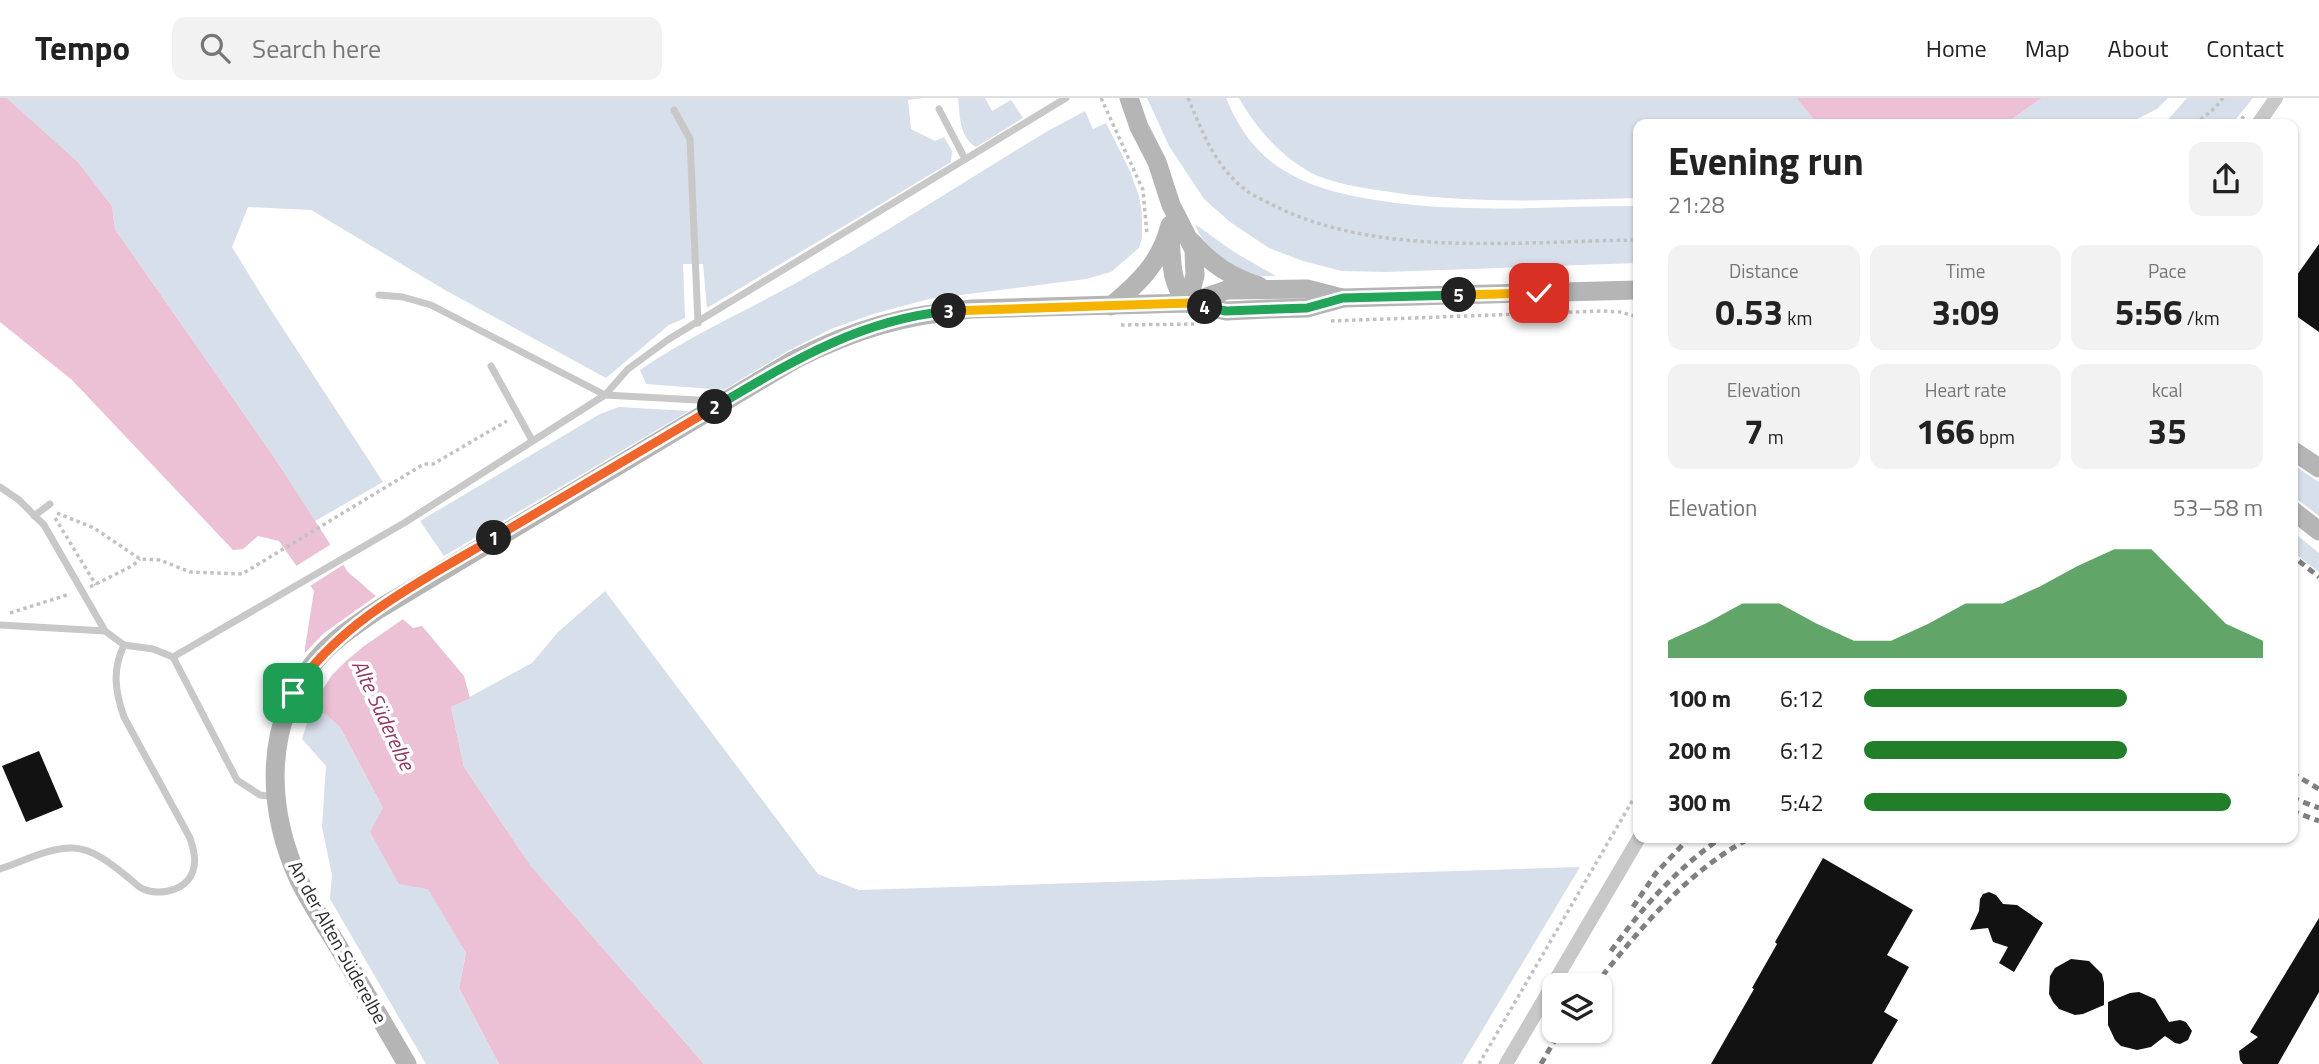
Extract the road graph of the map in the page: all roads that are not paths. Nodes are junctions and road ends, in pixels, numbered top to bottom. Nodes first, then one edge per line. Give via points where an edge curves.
1 (1066, 98) edge
2 (1129, 98) edge
3 (2276, 98) edge
4 (674, 110) dead end
5 (939, 110) dead end
6 (2261, 119) edge
7 (965, 159) junction
8 (1170, 215) junction
9 (1191, 241) junction
10 (1268, 289) junction
11 (1633, 290) edge
12 (379, 295) dead end
13 (1343, 298) junction
14 (1188, 303) junction
15 (1113, 315) junction
16 (698, 323) junction
17 (491, 366) dead end
18 (605, 395) junction
19 (725, 401) junction
20 (532, 440) junction
21 (2298, 454) edge
22 (2319, 468) edge
23 (0, 486) edge
24 (47, 506) road end
25 (2298, 515) edge
26 (34, 516) junction
27 (2319, 531) edge
28 (0, 625) edge
29 (106, 631) junction
30 (124, 645) junction
31 (173, 657) junction
32 (275, 797) junction
33 (1636, 843) edge
34 (0, 869) edge
35 (407, 1064) edge
36 (1506, 1064) edge

1 - 7 lane
2 - 8 main road via 1157,162
3 - 6 street
4 - 16 lane via 690,139
5 - 7 lane
7 - 16 lane
8 - 9 main road
8 - 14 main road via 1173,278
8 - 15 main road via 1166,241 1156,262
9 - 10 main road via 1220,269
9 - 14 main road via 1195,275
10 - 13 main road via 1307,289
10 - 14 main road via 1227,290
11 - 13 main road
12 - 18 lane via 431,305
13 - 14 main road via 1307,308 1226,311
14 - 15 main road, An der Alten Süderelbe
15 - 19 main road, An der Alten Süderelbe via 972,309 889,322 819,347
16 - 18 lane via 628,369
17 - 20 lane
18 - 19 lane
18 - 20 lane
19 - 32 main road, An der Alten Süderelbe via 458,560 359,623 318,658 293,693 278,739
20 - 31 lane via 295,589
21 - 22 main road
23 - 26 lane
24 - 26 lane
25 - 27 main road
26 - 29 lane
28 - 29 lane
29 - 30 lane
30 - 31 lane
30 - 34 lane via 115,673 118,699 190,838 195,851 191,876 169,891 141,889 104,859 73,848
31 - 32 lane via 237,780 260,795
32 - 35 main road, An der Alten Süderelbe via 300,882
33 - 36 street

